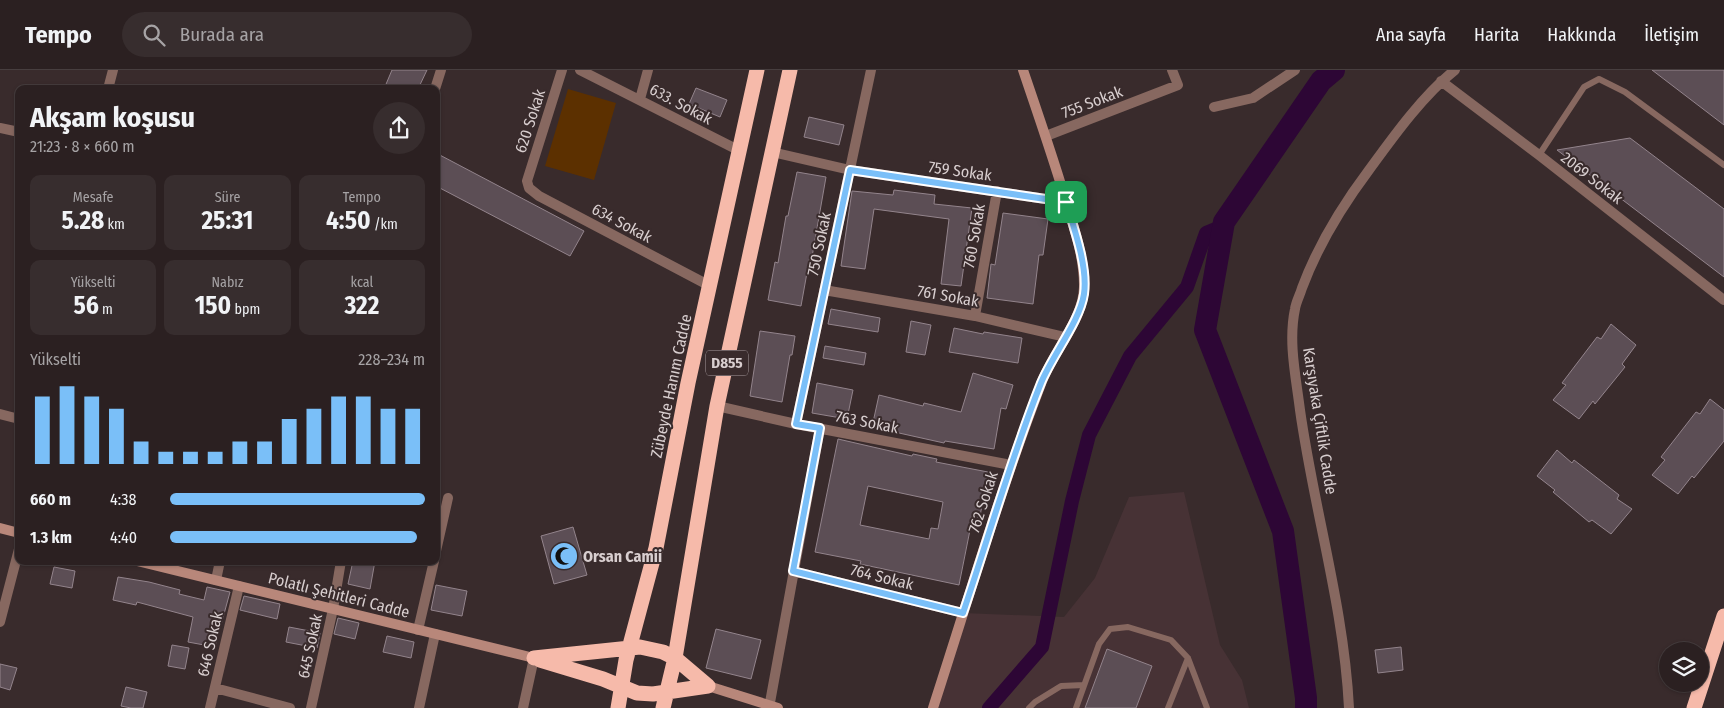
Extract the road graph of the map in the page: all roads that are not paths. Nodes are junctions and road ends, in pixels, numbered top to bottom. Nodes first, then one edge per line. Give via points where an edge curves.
1 (113, 70) edge
2 (441, 70) edge
3 (562, 70) edge
4 (580, 70) edge
5 (648, 70) edge
6 (757, 70) edge
7 (790, 70) edge
8 (870, 70) edge
9 (1023, 70) edge
10 (1172, 70) edge
11 (1295, 70) edge
12 (1455, 70) edge
13 (1440, 82) junction
14 (109, 85) edge
15 (436, 85) edge
16 (640, 99) junction
17 (1214, 107) dead end
18 (0, 128) edge
19 (15, 131) edge
20 (1046, 136) junction
21 (740, 151) junction
22 (772, 152) junction
23 (1539, 155) junction
24 (1724, 165) edge
25 (850, 170) junction
26 (527, 181) joint
27 (997, 191) junction
28 (1066, 202) junction
29 (710, 286) junction
30 (824, 290) junction
31 (1724, 300) edge
32 (975, 316) junction
33 (1065, 338) junction
34 (717, 406) junction
35 (0, 414) edge
36 (15, 418) edge
37 (796, 424) junction
38 (820, 428) junction
39 (1011, 465) junction
40 (448, 498) dead end
41 (0, 528) edge
42 (15, 532) edge
43 (440, 533) edge
44 (15, 564) edge
45 (154, 565) edge
46 (219, 565) edge
47 (339, 565) edge
48 (433, 565) edge
49 (793, 571) junction
50 (216, 580) junction
51 (239, 586) junction
52 (333, 609) junction
53 (963, 613) junction
54 (1724, 617) edge
55 (0, 622) edge
56 (418, 630) junction
57 (435, 634) junction
58 (630, 647) junction
59 (1709, 651) edge
60 (534, 658) junction
61 (675, 658) junction
62 (1188, 658) junction
63 (1084, 685) junction
64 (622, 686) junction
65 (708, 686) junction
66 (215, 688) junction
67 (667, 692) junction
68 (1691, 692) edge
69 (772, 707) edge
70 (210, 708) edge
71 (290, 708) edge
72 (312, 708) edge
73 (419, 708) edge
74 (523, 708) edge
75 (618, 708) edge
76 (663, 708) edge
77 (933, 708) edge
78 (1029, 708) edge
79 (1076, 708) edge
80 (1168, 708) edge
81 (1207, 708) edge
82 (1349, 708) edge
83 (1684, 708) edge
84 (1694, 708) edge

1 - 14 street
2 - 15 street
3 - 26 street, 620 Sokak
4 - 16 street, 633. Sokak
5 - 16 street
6 - 21 highway, Zübeyde Hanım Cadde / D855
7 - 22 highway, D855
8 - 25 street, 750 Sokak
9 - 20 street, 762 Sokak
10 - 20 street, 755 Sokak via 1178,85
11 - 17 street via 1253,98
12 - 13 street, Karşıyaka Çiftlik Cadde
13 - 23 street, 2069 Sokak
13 - 82 street, Karşıyaka Çiftlik Cadde via 1349,196 1312,263 1295,309 1292,348 1305,444 1340,617
16 - 21 street, 633. Sokak
18 - 19 street
20 - 28 street, 762 Sokak
21 - 29 highway, Zübeyde Hanım Cadde / D855
22 - 25 street, 759 Sokak
22 - 34 highway, D855
23 - 24 lane via 1584,87 1599,79 1625,92
23 - 31 street, 2069 Sokak
25 - 27 street, 759 Sokak
25 - 30 street, 750 Sokak
26 - 29 street, 634 Sokak via 532,192
27 - 28 street, 759 Sokak
27 - 32 street, 760 Sokak
28 - 33 street, 762 Sokak via 1080,248 1084,296
29 - 58 highway, Zübeyde Hanım Cadde / D855 via 656,548
30 - 32 street, 761 Sokak
30 - 37 street, 750 Sokak
32 - 33 street, 761 Sokak
33 - 39 street, 762 Sokak via 1042,381
34 - 37 street, 763 Sokak
34 - 61 highway, D855
35 - 36 street
37 - 38 street, 763 Sokak
38 - 39 street, 763 Sokak
38 - 49 street
39 - 53 street, 762 Sokak
40 - 43 street
41 - 42 street
44 - 55 street
45 - 50 street, Polatlı Şehitleri Cadde
46 - 50 street
47 - 52 street, 645 Sokak
48 - 56 street
49 - 53 street, 764 Sokak
49 - 69 street
50 - 51 street, Polatlı Şehitleri Cadde
51 - 52 street, Polatlı Şehitleri Cadde
51 - 66 street, 646 Sokak
52 - 56 street, Polatlı Şehitleri Cadde
52 - 72 street, 645 Sokak
53 - 77 street, 762 Sokak
54 - 59 highway
54 - 84 highway
56 - 57 street, Polatlı Şehitleri Cadde
57 - 60 street, Polatlı Şehitleri Cadde
57 - 73 street
58 - 60 highway
58 - 61 highway via 654,650
58 - 64 highway, Zübeyde Hanım Cadde / D855
60 - 64 highway
60 - 74 street
61 - 65 highway
61 - 67 highway, D855
62 - 63 lane via 1171,640 1128,627 1110,629 1099,644
62 - 80 lane
62 - 81 lane
63 - 78 lane via 1061,686
63 - 79 lane
64 - 67 highway via 637,693
64 - 75 highway, Zübeyde Hanım Cadde / D855
65 - 67 highway
65 - 69 street
66 - 70 street, 646 Sokak
66 - 71 street
67 - 76 highway, D855
68 - 83 highway

